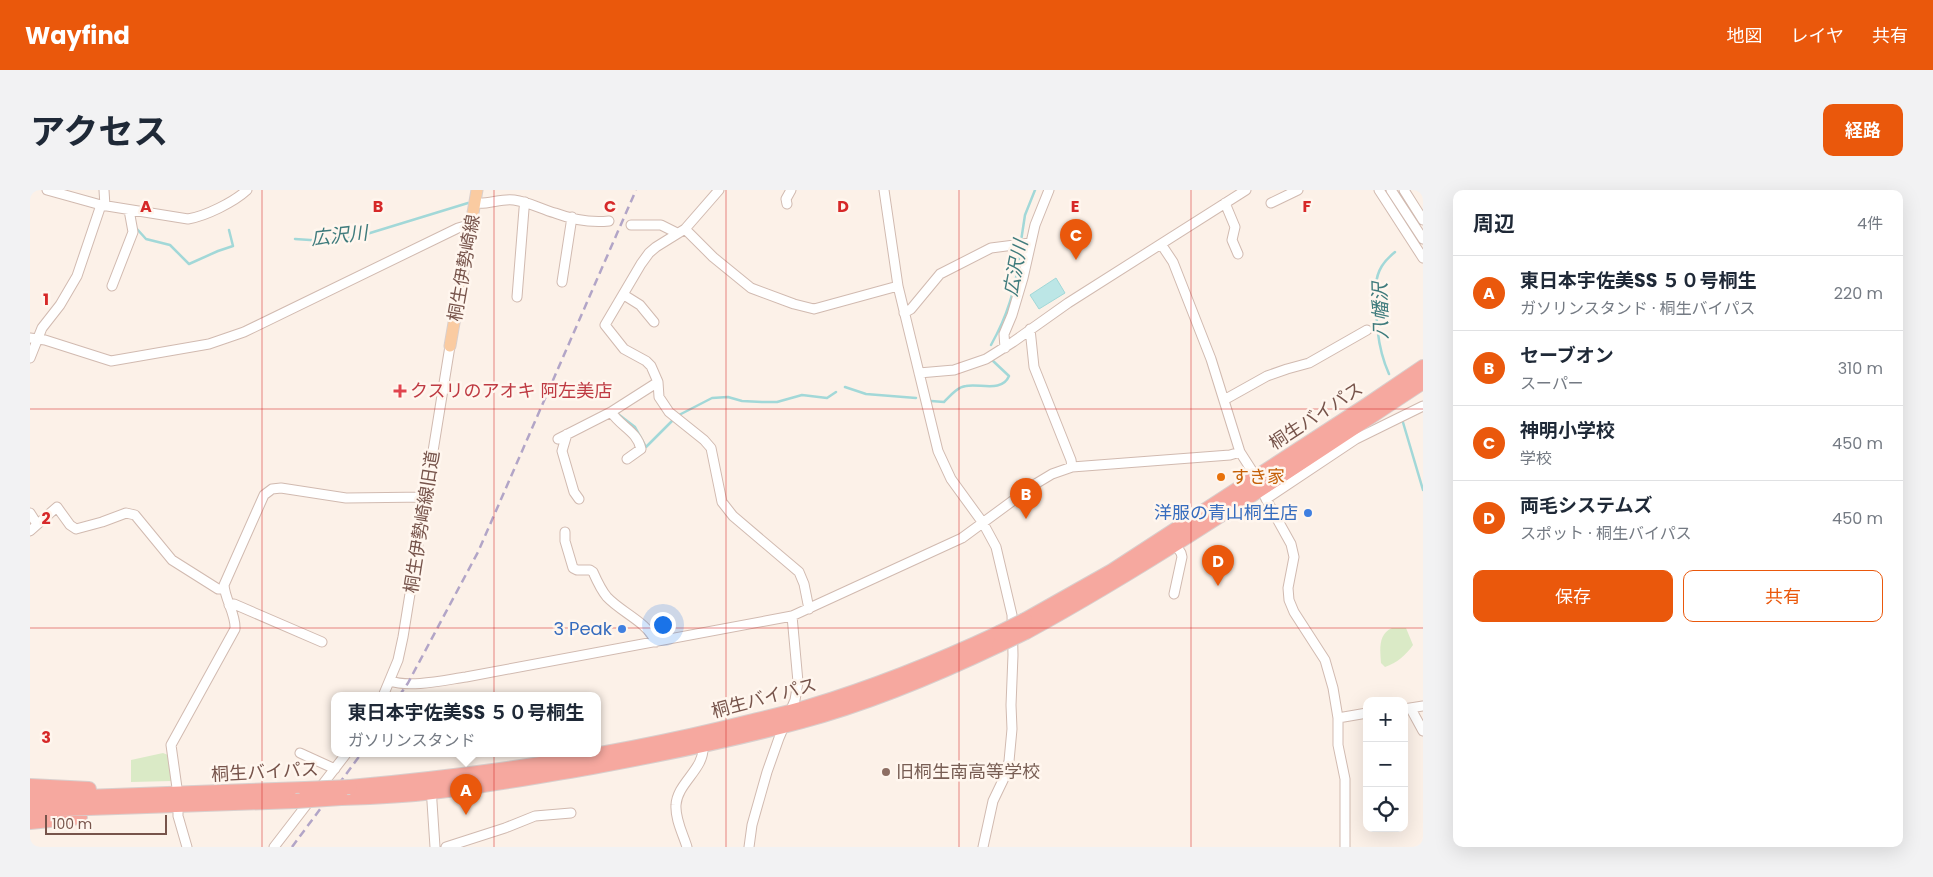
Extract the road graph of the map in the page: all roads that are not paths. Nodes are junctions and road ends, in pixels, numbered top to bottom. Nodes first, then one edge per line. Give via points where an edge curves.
1 (47, 190) edge
2 (104, 190) edge
3 (247, 190) edge
4 (477, 190) edge
5 (719, 190) edge
6 (790, 190) edge
7 (884, 190) edge
8 (1050, 190) edge
9 (1246, 190) edge
10 (1298, 190) edge
11 (1379, 190) edge
12 (1391, 190) edge
13 (1404, 190) edge
14 (526, 202) junction
15 (475, 203) junction
16 (1225, 203) junction
17 (1271, 203) dead end
18 (787, 204) dead end
19 (103, 206) junction
20 (129, 210) junction
21 (572, 217) junction
22 (1423, 220) edge
23 (609, 222) dead end
24 (472, 224) junction
25 (631, 225) dead end
26 (681, 231) junction
27 (1423, 239) edge
28 (1023, 244) junction
29 (1161, 244) junction
30 (1238, 254) dead end
31 (1423, 258) edge
32 (562, 282) dead end
33 (112, 286) dead end
34 (898, 286) junction
35 (624, 294) junction
36 (517, 297) dead end
37 (904, 313) junction
38 (654, 322) dead end
39 (1030, 329) junction
40 (1367, 330) dead end
41 (34, 338) edge
42 (450, 346) joint
43 (1005, 348) junction
44 (30, 358) edge
45 (1423, 367) edge
46 (919, 373) junction
47 (658, 382) junction
48 (1423, 382) edge
49 (1224, 400) junction
50 (1423, 406) edge
51 (611, 412) junction
52 (567, 434) junction
53 (558, 439) dead end
54 (1240, 452) junction
55 (627, 459) dead end
56 (1072, 467) junction
57 (1261, 488) junction
58 (427, 498) junction
59 (579, 499) dead end
60 (30, 513) edge
61 (982, 522) junction
62 (34, 527) edge
63 (565, 532) dead end
64 (1175, 544) junction
65 (224, 589) junction
66 (1174, 594) dead end
67 (229, 605) junction
68 (809, 609) junction
69 (792, 616) junction
70 (1025, 626) junction
71 (999, 639) junction
72 (322, 642) dead end
73 (656, 642) junction
74 (390, 681) junction
75 (385, 692) edge
76 (1423, 706) edge
77 (1408, 709) edge
78 (1408, 710) edge
79 (791, 712) junction
80 (1363, 714) edge
81 (1338, 718) junction
82 (784, 726) junction
83 (1423, 732) edge
84 (703, 746) junction
85 (300, 753) dead end
86 (601, 754) edge
87 (344, 757) edge
88 (587, 757) edge
89 (335, 769) junction
90 (30, 786) edge
91 (431, 786) junction
92 (301, 795) junction
93 (30, 799) edge
94 (178, 800) junction
95 (30, 810) edge
96 (571, 813) dead end
97 (30, 822) edge
98 (187, 847) edge
99 (274, 847) edge
100 (435, 847) edge
101 (446, 847) edge
102 (687, 847) edge
103 (749, 847) edge
104 (983, 847) edge
105 (1345, 847) edge

1 - 19 street
2 - 19 street
3 - 20 street via 236,199 195,218
4 - 15 main road, 桐生伊勢崎線
5 - 26 street
6 - 18 street
7 - 34 street
8 - 28 street
9 - 16 street
10 - 17 street
11 - 31 street
12 - 27 street
13 - 22 street
14 - 15 street via 508,199
14 - 21 street
14 - 36 street
15 - 24 main road, 桐生伊勢崎線
16 - 29 street
16 - 30 street via 1235,227 1232,240
19 - 20 street
19 - 41 street via 77,276
20 - 33 street via 133,232
21 - 23 street
21 - 32 street
24 - 41 street via 244,332 209,344 111,361
24 - 42 main road, 桐生伊勢崎線
25 - 26 street via 661,225
26 - 34 street via 750,288 794,304 814,309
26 - 35 street via 649,253
28 - 37 street via 991,248 940,274
28 - 43 street via 1023,278 1004,334
29 - 39 street
29 - 49 street via 1173,262
34 - 37 street
35 - 38 street via 640,305
35 - 47 street via 605,325 624,349 646,361
37 - 46 street
39 - 43 street
39 - 56 street via 1034,368
40 - 49 street via 1309,363 1267,376
41 - 44 street
42 - 58 street, 桐生伊勢崎線旧道
43 - 46 street via 964,367
45 - 57 highway, 桐生バイパス
46 - 61 street via 945,468
47 - 51 street
47 - 68 street via 660,397 669,412 711,448 722,502 733,516 798,572
48 - 57 highway, 桐生バイパス
49 - 54 street
50 - 57 street
51 - 52 street
51 - 55 street via 640,444 641,449
52 - 53 street
52 - 59 street via 562,451
54 - 56 street
54 - 57 street
56 - 61 street via 1045,478
57 - 64 highway, 桐生バイパス
57 - 70 highway, 桐生バイパス via 1104,576
57 - 81 street via 1291,544 1294,557 1289,600 1328,667
58 - 65 street via 346,498 272,489 260,501
58 - 74 street, 桐生伊勢崎線旧道 via 403,637
60 - 62 street
61 - 68 street via 955,542
61 - 104 street via 999,557 1012,615 1013,642 1009,761 993,801
62 - 65 street via 57,508 76,529 130,513 154,536 172,560 218,589
63 - 73 street via 573,568 593,572 606,596 636,618
64 - 66 street via 1182,557
64 - 70 highway, 桐生バイパス via 1083,601
65 - 67 street
67 - 72 street via 234,604
67 - 94 street via 235,628 171,744
68 - 69 street
69 - 73 street
69 - 79 street via 798,682
70 - 71 highway, 桐生バイパス, bridge
71 - 79 highway, 桐生バイパス
71 - 82 highway, 桐生バイパス via 894,691
73 - 74 street via 453,679
74 - 75 street, 桐生伊勢崎線旧道
76 - 77 street
78 - 83 street
79 - 82 street
79 - 86 highway, 桐生バイパス
80 - 81 street
81 - 105 street via 1338,745 1345,779
82 - 84 highway, 桐生バイパス
82 - 103 street via 767,772
84 - 91 highway, 桐生バイパス via 528,778
84 - 102 street via 700,761 676,805
85 - 89 street
87 - 89 street
88 - 91 highway, 桐生バイパス
89 - 99 street
90 - 94 highway via 156,789
91 - 92 highway, 桐生バイパス, bridge via 350,787
91 - 92 highway, 桐生バイパス, bridge via 342,798
91 - 100 street
92 - 94 highway, 桐生バイパス
93 - 94 highway, 桐生バイパス
94 - 95 highway, 桐生バイパス
94 - 97 highway via 152,812
94 - 98 street via 178,816
96 - 101 street via 535,816

